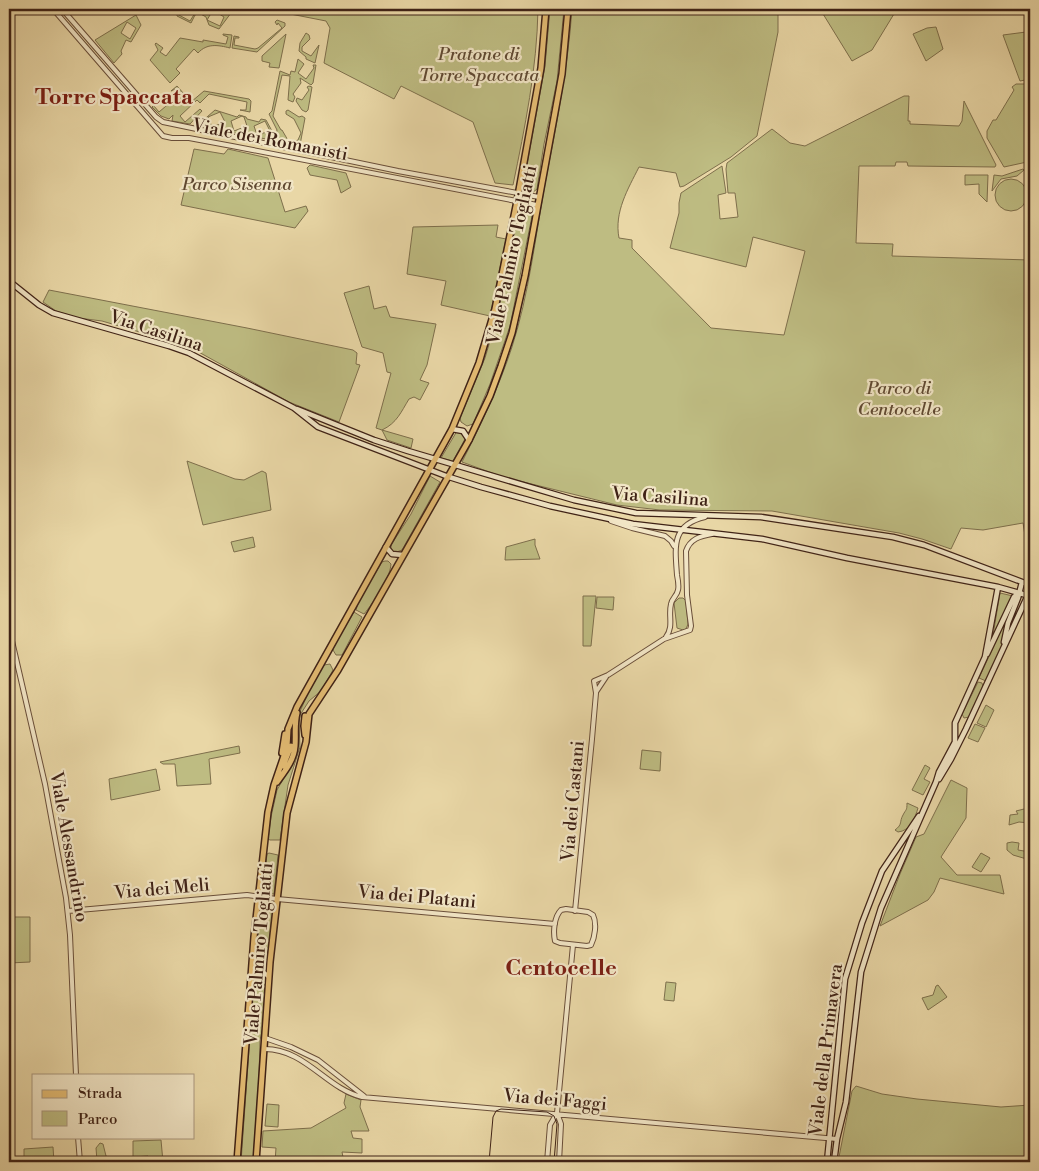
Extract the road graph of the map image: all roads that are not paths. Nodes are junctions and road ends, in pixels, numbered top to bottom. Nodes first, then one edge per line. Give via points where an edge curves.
1 (53, 9) edge
2 (62, 9) edge
3 (546, 9) edge
4 (568, 9) edge
5 (518, 194) junction
6 (539, 197) junction
7 (517, 201) junction
8 (537, 205) junction
9 (10, 280) edge
10 (294, 408) junction
11 (452, 429) junction
12 (469, 440) junction
13 (434, 460) junction
14 (454, 466) junction
15 (430, 469) junction
16 (448, 477) junction
17 (713, 515) junction
18 (607, 518) junction
19 (681, 530) junction
20 (725, 534) junction
21 (386, 546) junction
22 (676, 551) junction
23 (403, 555) junction
24 (1022, 582) junction
25 (1030, 585) edge
26 (998, 587) junction
27 (1019, 592) junction
28 (1029, 596) edge
29 (9, 628) edge
30 (664, 639) junction
31 (1002, 651) junction
32 (985, 657) junction
33 (608, 675) junction
34 (596, 693) junction
35 (300, 703) junction
36 (296, 710) junction
37 (936, 782) junction
38 (274, 785) junction
39 (924, 808) junction
40 (258, 896) junction
41 (277, 899) junction
42 (68, 911) junction
43 (576, 911) junction
44 (555, 924) junction
45 (573, 945) junction
46 (251, 976) junction
47 (269, 977) junction
48 (265, 1038) junction
49 (265, 1050) junction
50 (76, 1074) edge
51 (366, 1097) junction
52 (557, 1113) junction
53 (78, 1138) edge
54 (829, 1138) junction
55 (837, 1139) junction
56 (80, 1162) edge
57 (237, 1162) edge
58 (256, 1162) edge
59 (547, 1162) edge
60 (559, 1162) edge
61 (827, 1162) edge
62 (834, 1162) edge

1 - 7 street, Viale dei Romanisti via 162,135
2 - 5 street, Viale dei Romanisti via 163,122
3 - 5 main road, Viale Palmiro Togliatti via 541,68
4 - 6 main road, Viale Palmiro Togliatti via 562,74
5 - 6 street, Viale dei Romanisti
5 - 7 main road, Viale Palmiro Togliatti
6 - 8 main road, Viale Palmiro Togliatti
7 - 8 street, Viale dei Romanisti
7 - 11 main road, Viale Palmiro Togliatti via 488,334 474,378
8 - 12 main road, Viale Palmiro Togliatti via 512,333 490,396
9 - 10 main road, Via Casilina via 38,305 53,313 189,353
10 - 13 main road, Via Casilina
10 - 15 main road, Via Casilina via 318,427
11 - 12 main road via 463,431
11 - 13 main road, Viale Palmiro Togliatti
12 - 14 main road, Viale Palmiro Togliatti
13 - 14 main road, Via Casilina
13 - 15 main road, Viale Palmiro Togliatti
14 - 16 main road, Viale Palmiro Togliatti
14 - 17 main road, Via Casilina via 566,498 636,513
15 - 16 main road, Via Casilina
15 - 21 main road, Viale Palmiro Togliatti
16 - 18 main road, Via Casilina via 550,506
16 - 23 main road, Viale Palmiro Togliatti
17 - 19 street via 693,520
17 - 24 main road, Via Casilina via 760,517 899,538
18 - 19 main road, Via Casilina
18 - 22 street, Via Casilina via 627,527 666,536
19 - 20 main road, Via Casilina
19 - 22 street
20 - 26 main road, Via Casilina
20 - 30 street via 698,537 687,546 685,558 691,628 688,632
21 - 23 main road via 392,554
21 - 35 main road, Viale Palmiro Togliatti
22 - 30 street via 678,590 671,602 671,627
23 - 41 main road, Viale Palmiro Togliatti via 333,678 306,715 303,750 287,813
24 - 25 main road, Via Casilina
24 - 27 main road
26 - 27 main road, Via Casilina
26 - 32 main road, Viale della Primavera
27 - 28 main road, Via Casilina
27 - 31 main road
27 - 32 main road
28 - 31 main road, Viale della Primavera
29 - 42 street, Viale Alessandrino via 45,784
30 - 33 street
31 - 37 main road, Viale della Primavera via 954,753
32 - 37 main road, Viale della Primavera via 955,723 955,742
33 - 34 street, Via dei Castani
33 - 34 street, Via dei Castani via 594,681
34 - 43 street, Via dei Castani
35 - 36 main road, Viale Palmiro Togliatti
35 - 38 main road, Viale Palmiro Togliatti via 294,727 292,759
36 - 38 main road, Viale Palmiro Togliatti
36 - 38 main road, Viale Palmiro Togliatti via 290,750
37 - 39 main road, Viale della Primavera
38 - 40 main road, Viale Palmiro Togliatti
39 - 54 main road, Viale della Primavera via 883,868 851,954 845,979
39 - 55 main road, Viale della Primavera via 882,908 861,972 846,1102
40 - 41 street, Via dei Meli
40 - 42 street, Via dei Meli
40 - 46 main road, Viale Palmiro Togliatti
41 - 44 street, Via dei Platani
41 - 47 main road, Viale Palmiro Togliatti
42 - 50 street, Viale Alessandrino
43 - 44 street via 563,909 556,915
43 - 45 street via 591,913 595,922 592,944
44 - 45 street via 555,941
45 - 52 street
46 - 47 street via 262,971
46 - 57 main road, Viale Palmiro Togliatti
47 - 48 main road, Viale Palmiro Togliatti
48 - 49 main road, Viale Palmiro Togliatti
48 - 51 street via 314,1058
49 - 51 street via 296,1058 348,1091
49 - 58 main road, Viale Palmiro Togliatti
51 - 52 street, Via dei Faggi
52 - 54 street, Via dei Faggi
52 - 59 street via 551,1123
52 - 60 street via 561,1124
53 - 56 street
54 - 55 street, Via dei Faggi
54 - 61 main road, Viale della Primavera
55 - 62 main road, Viale della Primavera

